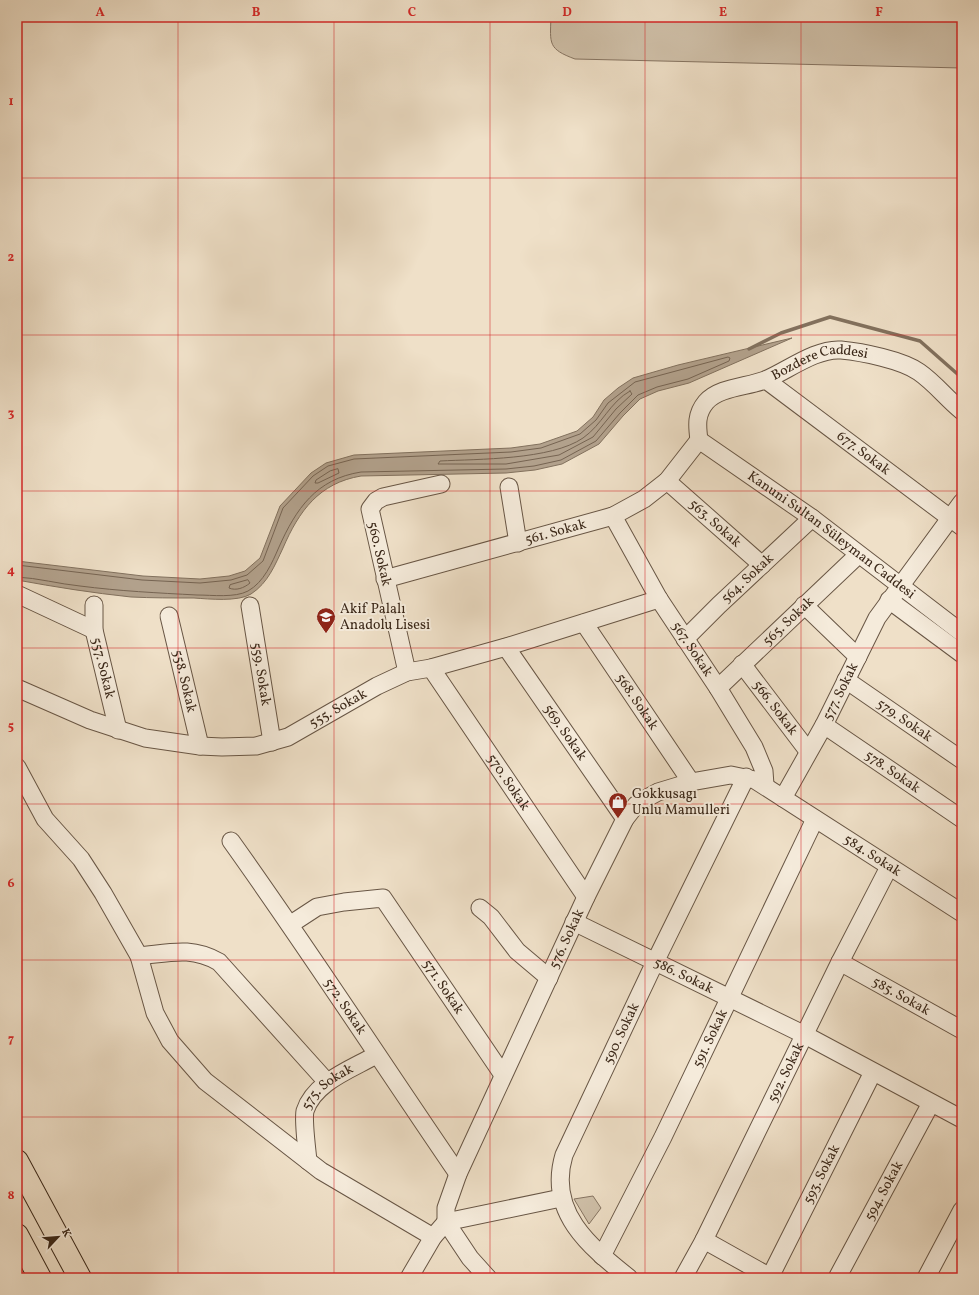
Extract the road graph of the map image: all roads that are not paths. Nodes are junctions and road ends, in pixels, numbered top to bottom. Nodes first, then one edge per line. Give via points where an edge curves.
1 (766, 380) junction
2 (962, 411) edge
3 (699, 440) junction
4 (667, 481) junction
5 (441, 484) dead end
6 (509, 487) dead end
7 (962, 502) edge
8 (613, 516) junction
9 (812, 518) junction
10 (956, 523) edge
11 (518, 543) junction
12 (858, 555) junction
13 (762, 566) junction
14 (385, 579) junction
15 (900, 586) junction
16 (24, 598) edge
17 (659, 599) junction
18 (889, 600) junction
19 (94, 605) dead end
20 (804, 605) junction
21 (250, 606) dead end
22 (169, 616) dead end
23 (584, 623) junction
24 (94, 630) junction
25 (962, 633) edge
26 (685, 639) junction
27 (506, 646) junction
28 (962, 654) edge
29 (858, 657) junction
30 (742, 664) junction
31 (431, 668) junction
32 (407, 672) junction
33 (846, 680) junction
34 (17, 688) edge
35 (718, 688) junction
36 (824, 725) junction
37 (118, 730) junction
38 (272, 742) junction
39 (200, 746) junction
40 (808, 751) junction
41 (962, 760) edge
42 (17, 767) edge
43 (746, 777) junction
44 (691, 782) junction
45 (764, 785) junction
46 (783, 798) junction
47 (625, 819) junction
48 (815, 819) junction
49 (962, 819) edge
50 (231, 841) dead end
51 (889, 867) junction
52 (586, 897) junction
53 (480, 908) dead end
54 (962, 913) edge
55 (574, 922) junction
56 (291, 924) junction
57 (139, 956) junction
58 (655, 962) junction
59 (840, 962) junction
60 (549, 978) junction
61 (730, 997) junction
62 (962, 1030) edge
63 (805, 1035) junction
64 (376, 1055) junction
65 (873, 1072) junction
66 (503, 1075) junction
67 (327, 1082) junction
68 (931, 1103) junction
69 (962, 1119) edge
70 (17, 1157) edge
71 (17, 1161) edge
72 (308, 1161) junction
73 (458, 1174) junction
74 (561, 1198) junction
75 (962, 1210) edge
76 (446, 1222) junction
77 (17, 1235) edge
78 (433, 1237) junction
79 (704, 1240) junction
80 (602, 1256) junction
81 (40, 1278) edge
82 (80, 1278) edge
83 (90, 1278) edge
84 (409, 1278) edge
85 (488, 1278) edge
86 (629, 1278) edge
87 (683, 1278) edge
88 (771, 1278) edge
89 (837, 1278) edge
90 (927, 1278) edge

1 - 2 street, Bozdere Caddesi via 793,365 830,351 855,352 893,361 919,372
1 - 3 street, Bozdere Caddesi via 716,394 707,401 698,414
1 - 10 street, 677. Sokak
3 - 4 street, 561. Sokak
3 - 9 street, Kanuni Sultan Süleyman Caddesi
4 - 8 street, 561. Sokak via 644,499
4 - 13 street, 563. Sokak
5 - 14 street, 560. Sokak via 383,497 372,505 370,514
6 - 11 street
7 - 10 street, 577. Sokak
8 - 11 street, 561. Sokak
8 - 17 street, 567. Sokak
9 - 12 street, Kanuni Sultan Süleyman Caddesi
9 - 13 street, 564. Sokak
10 - 15 street, 577. Sokak
11 - 14 street, 561. Sokak
12 - 15 street, Kanuni Sultan Süleyman Caddesi
12 - 20 street, 565. Sokak
13 - 26 street, 564. Sokak
14 - 32 street, 560. Sokak
15 - 18 street, 577. Sokak
15 - 25 street, Kanuni Sultan Süleyman Caddesi
16 - 24 street
17 - 23 street, 555. Sokak
17 - 26 street, 567. Sokak
18 - 28 street
18 - 29 street, 577. Sokak
19 - 24 street, 557. Sokak
20 - 29 street
20 - 30 street, 565. Sokak
21 - 38 street, 559. Sokak
22 - 39 street, 558. Sokak
23 - 27 street, 555. Sokak
23 - 44 street, 568. Sokak
24 - 37 street, 557. Sokak
26 - 35 street, 567. Sokak
27 - 31 street, 555. Sokak
27 - 47 street, 569. Sokak
29 - 33 street, 577. Sokak
30 - 35 street, 565. Sokak
30 - 40 street, 566. Sokak
31 - 32 street, 555. Sokak
31 - 52 street, 570. Sokak
32 - 38 street, 555. Sokak via 376,686 288,737
33 - 36 street, 577. Sokak
33 - 41 street, 579. Sokak
34 - 37 street, 555. Sokak
35 - 45 street, 567. Sokak via 754,747 764,771
36 - 40 street, 577. Sokak
36 - 49 street, 578. Sokak
37 - 39 street, 555. Sokak via 145,738
38 - 39 street, 555. Sokak via 256,746
40 - 46 street, 577. Sokak
42 - 57 street via 45,819 92,876
43 - 44 street, 576. Sokak via 716,776
43 - 45 street, 576. Sokak
43 - 58 street, 590. Sokak
44 - 47 street, 576. Sokak via 658,792 645,799
45 - 46 street, 576. Sokak
46 - 48 street, 584. Sokak
47 - 52 street, 576. Sokak
48 - 51 street, 584. Sokak
48 - 61 street, 591. Sokak
50 - 56 street, 572. Sokak
51 - 54 street, 584. Sokak
51 - 59 street, 592. Sokak
52 - 55 street, 576. Sokak
53 - 60 street via 491,917 517,951
55 - 58 street, 586. Sokak
55 - 60 street, 576. Sokak
56 - 64 street, 572. Sokak
56 - 66 street, 571. Sokak via 317,907 383,898
57 - 67 street via 190,951 219,962
57 - 72 street via 155,1013 170,1040 205,1080
58 - 61 street, 586. Sokak
58 - 74 street, 590. Sokak via 564,1155 559,1181
59 - 62 street, 585. Sokak
59 - 63 street, 592. Sokak
60 - 66 street, 576. Sokak
61 - 63 street, 586. Sokak
61 - 80 street, 591. Sokak
63 - 65 street, 586. Sokak
63 - 79 street, 592. Sokak
64 - 67 street, 575. Sokak
64 - 73 street, 572. Sokak
65 - 68 street, 586. Sokak
65 - 88 street, 593. Sokak
66 - 73 street, 576. Sokak
67 - 72 street, 575. Sokak via 314,1095 305,1112
68 - 69 street, 586. Sokak
68 - 89 street, 594. Sokak
70 - 83 street
71 - 82 highway
72 - 78 street
73 - 76 street, 576. Sokak via 446,1208
74 - 76 street
74 - 80 street, 590. Sokak via 576,1228
75 - 90 street
76 - 78 street
76 - 85 street via 470,1258
77 - 81 highway
78 - 84 street
79 - 87 street, 592. Sokak
79 - 88 street
80 - 86 street, 590. Sokak

